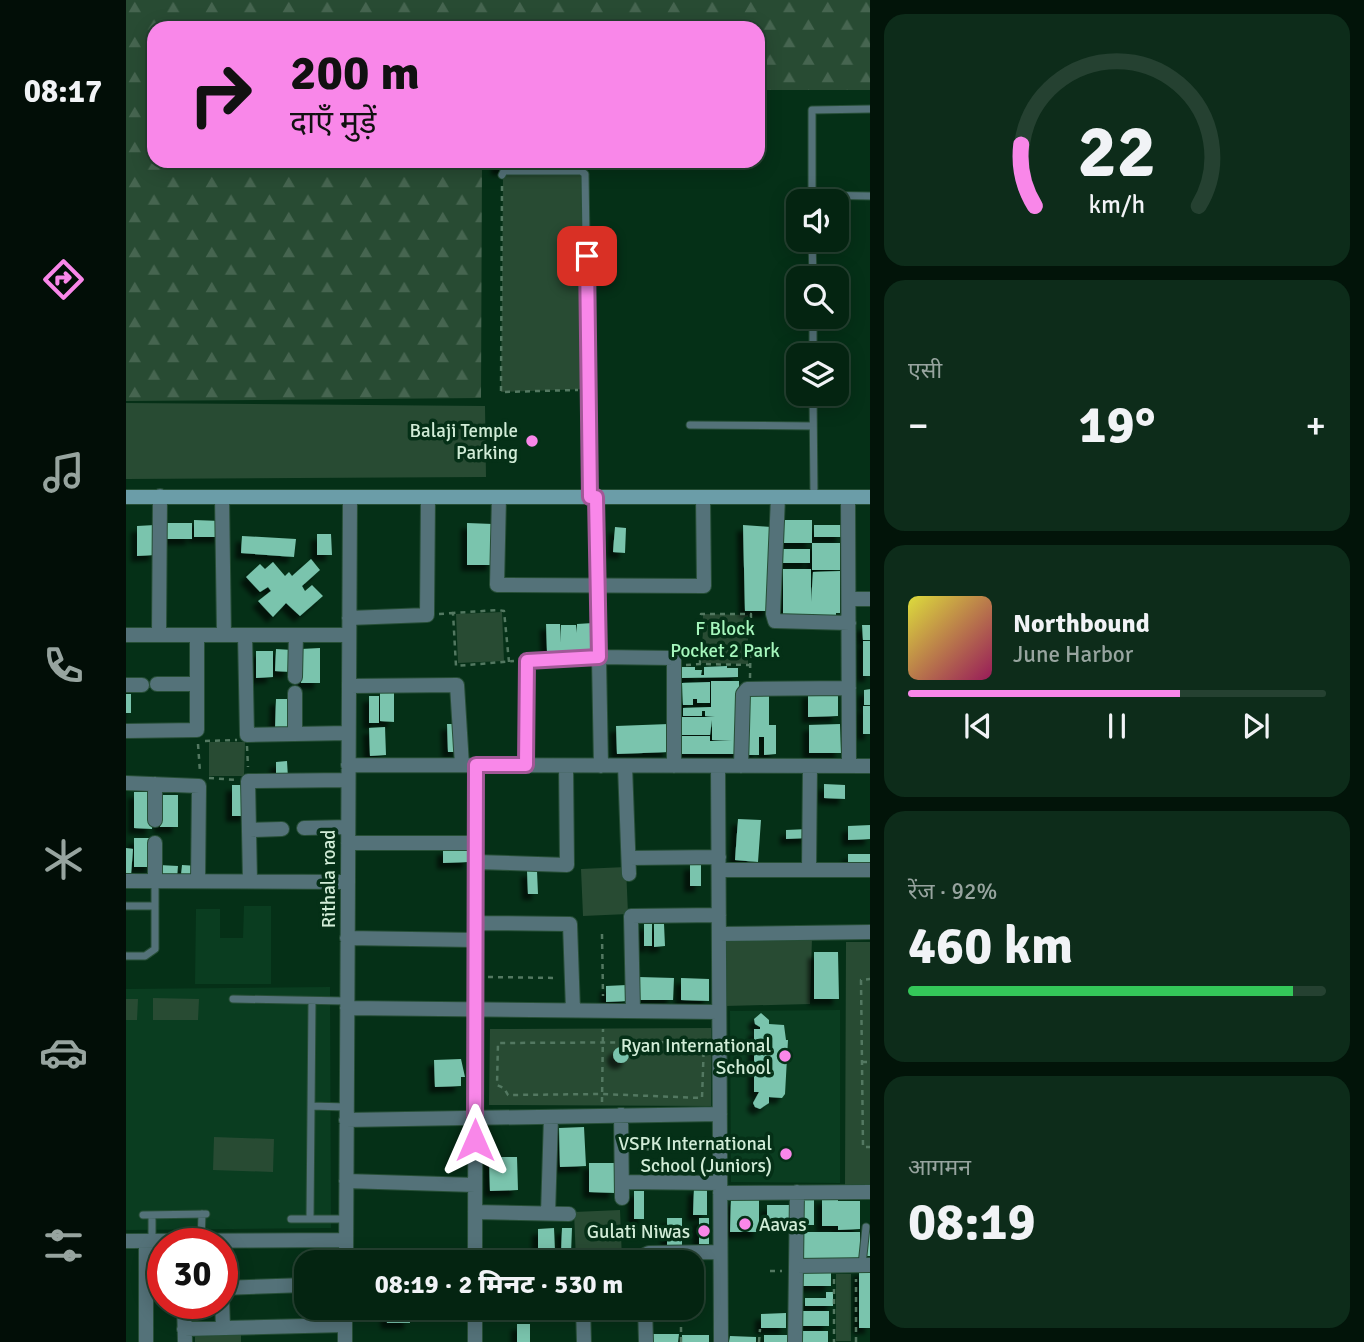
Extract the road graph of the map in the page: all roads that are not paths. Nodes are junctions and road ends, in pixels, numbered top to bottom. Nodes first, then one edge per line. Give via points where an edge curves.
1 (870, 109) edge
2 (502, 175) road end
3 (812, 189) edge
4 (870, 196) edge
5 (849, 197) edge
6 (813, 406) edge
7 (690, 425) dead end
8 (813, 426) junction
9 (126, 496) edge
10 (160, 496) junction
11 (222, 497) junction
12 (350, 497) junction
13 (428, 497) junction
14 (499, 497) junction
15 (593, 497) junction
16 (703, 497) junction
17 (778, 497) junction
18 (814, 497) junction
19 (848, 497) junction
20 (870, 497) edge
21 (598, 585) junction
22 (870, 599) edge
23 (849, 600) junction
24 (349, 618) junction
25 (849, 623) junction
26 (126, 635) edge
27 (159, 635) junction
28 (197, 635) junction
29 (224, 635) junction
30 (245, 635) junction
31 (296, 635) junction
32 (349, 635) junction
33 (599, 657) junction
34 (295, 677) dead end
35 (157, 684) dead end
36 (197, 684) junction
37 (126, 685) edge
38 (142, 685) dead end
39 (349, 686) junction
40 (849, 688) junction
41 (295, 693) dead end
42 (126, 730) edge
43 (348, 733) junction
44 (295, 734) junction
45 (469, 765) junction
46 (526, 765) junction
47 (601, 765) junction
48 (566, 766) junction
49 (625, 766) junction
50 (674, 766) junction
51 (718, 766) junction
52 (741, 766) junction
53 (810, 766) junction
54 (849, 766) junction
55 (870, 766) edge
56 (348, 773) junction
57 (126, 783) edge
58 (155, 784) junction
59 (155, 820) dead end
60 (304, 828) dead end
61 (348, 828) junction
62 (282, 829) dead end
63 (250, 830) junction
64 (348, 843) junction
65 (475, 843) junction
66 (155, 844) dead end
67 (628, 858) junction
68 (476, 862) junction
69 (719, 863) junction
70 (810, 870) junction
71 (870, 870) edge
72 (629, 874) dead end
73 (126, 881) edge
74 (155, 881) junction
75 (198, 881) junction
76 (250, 881) junction
77 (348, 882) junction
78 (126, 906) edge
79 (155, 906) junction
80 (719, 915) junction
81 (476, 923) junction
82 (870, 932) edge
83 (719, 934) junction
84 (347, 937) junction
85 (475, 940) junction
86 (126, 956) edge
87 (233, 999) dead end
88 (312, 1001) junction
89 (347, 1005) junction
90 (476, 1009) junction
91 (573, 1010) junction
92 (633, 1010) junction
93 (718, 1012) junction
94 (311, 1107) junction
95 (346, 1114) junction
96 (720, 1114) junction
97 (621, 1115) junction
98 (551, 1116) junction
99 (475, 1118) junction
100 (346, 1181) junction
101 (622, 1182) junction
102 (475, 1185) junction
103 (720, 1188) junction
104 (797, 1192) junction
105 (870, 1192) edge
106 (622, 1198) dead end
107 (475, 1212) junction
108 (548, 1214) junction
109 (569, 1214) dead end
110 (143, 1215) dead end
111 (152, 1215) junction
112 (310, 1218) junction
113 (290, 1219) dead end
114 (345, 1219) junction
115 (866, 1227) dead end
116 (150, 1228) edge
117 (202, 1228) edge
118 (346, 1240) junction
119 (126, 1241) edge
120 (147, 1241) edge
121 (238, 1242) edge
122 (346, 1250) edge
123 (475, 1250) edge
124 (704, 1252) edge
125 (720, 1252) junction
126 (796, 1266) junction
127 (863, 1266) edge
128 (294, 1285) edge
129 (238, 1287) edge
130 (147, 1308) edge
131 (223, 1319) edge
132 (345, 1320) edge
133 (475, 1320) edge
134 (583, 1320) edge
135 (645, 1320) edge
136 (345, 1325) junction
137 (252, 1327) junction
138 (223, 1328) junction
139 (185, 1335) edge
140 (146, 1342) edge
141 (253, 1342) edge
142 (345, 1342) edge
143 (475, 1342) edge
144 (584, 1342) edge
145 (646, 1342) edge
146 (720, 1342) edge
147 (795, 1342) edge

1 - 3 lane via 812,110
2 - 15 lane via 586,174
4 - 5 lane
6 - 8 lane
7 - 8 lane
8 - 18 lane
9 - 10 street
10 - 11 street
10 - 27 street
11 - 12 street
11 - 29 street
12 - 13 street
12 - 24 street, Rithala road
13 - 14 street
13 - 24 street via 426,615
14 - 15 street
14 - 21 street via 497,586
15 - 16 street
15 - 21 street
16 - 17 street
16 - 21 street via 705,586
17 - 18 street
17 - 25 street via 775,621
18 - 19 street
19 - 20 street
19 - 23 street
21 - 33 street
22 - 23 street
23 - 25 street
24 - 32 street, Rithala road
25 - 40 street
26 - 27 street
27 - 28 street
28 - 29 street
28 - 36 street
29 - 30 street
30 - 31 street
30 - 44 street via 247,735
31 - 32 street
31 - 34 street
32 - 39 street, Rithala road
33 - 46 street via 527,661
33 - 47 street
33 - 50 street via 674,658
35 - 36 street
36 - 42 street via 197,730
37 - 38 street
39 - 43 street, Rithala road
39 - 45 street via 457,685
40 - 52 street via 747,689 743,694
40 - 54 street
41 - 44 street
43 - 44 street
43 - 56 street, Rithala road
45 - 46 street
45 - 56 street
45 - 65 street
46 - 48 street
47 - 48 street
47 - 49 street
48 - 68 street via 567,865
49 - 50 street
49 - 67 street
50 - 51 street
51 - 52 street
51 - 69 street
52 - 53 street
53 - 54 street
53 - 70 street
54 - 55 street
56 - 61 street, Rithala road
56 - 63 street via 248,781
57 - 58 street
58 - 59 street
58 - 75 street via 199,786
60 - 61 street
61 - 64 street, Rithala road
62 - 63 street
63 - 76 street
64 - 65 street
64 - 77 street, Rithala road
65 - 68 street
66 - 74 street
67 - 69 street
67 - 72 street
68 - 81 street
69 - 70 street
69 - 80 street
70 - 71 street
73 - 74 street
74 - 75 street
74 - 79 lane
75 - 76 street
76 - 77 street
77 - 84 street, Rithala road
78 - 79 lane
79 - 86 lane via 155,949 145,956
80 - 83 street
80 - 92 street via 631,916
81 - 85 street
81 - 91 street via 570,924
82 - 83 street
83 - 93 street
84 - 85 street
84 - 89 street, Rithala road
85 - 90 street
87 - 88 lane
88 - 89 lane
88 - 94 lane
89 - 90 street
89 - 95 street, Rithala road
90 - 91 street
90 - 99 street
91 - 92 street
92 - 93 street
93 - 96 street
94 - 95 lane
94 - 112 lane
95 - 99 street
95 - 100 street, Rithala road
96 - 97 street
96 - 103 street
97 - 98 street
97 - 101 street
98 - 99 street
98 - 108 street
99 - 102 street
100 - 102 street
100 - 114 street, Rithala road
101 - 103 street
101 - 106 street
102 - 107 street
103 - 104 street
103 - 125 street
104 - 105 street
104 - 126 street
107 - 108 street
107 - 123 street
108 - 109 street
110 - 111 lane
111 - 116 lane
111 - 117 lane via 204,1214
112 - 113 lane
112 - 114 lane
114 - 118 street, Rithala road
115 - 127 lane
118 - 121 street
118 - 122 street, Rithala road
119 - 120 street
124 - 125 street
125 - 146 street
126 - 127 street
126 - 147 street
128 - 129 street
130 - 140 street
131 - 138 street
132 - 136 street
133 - 143 street
134 - 144 street
135 - 145 street
136 - 137 street
136 - 142 street
137 - 138 street
137 - 141 street
138 - 139 street

